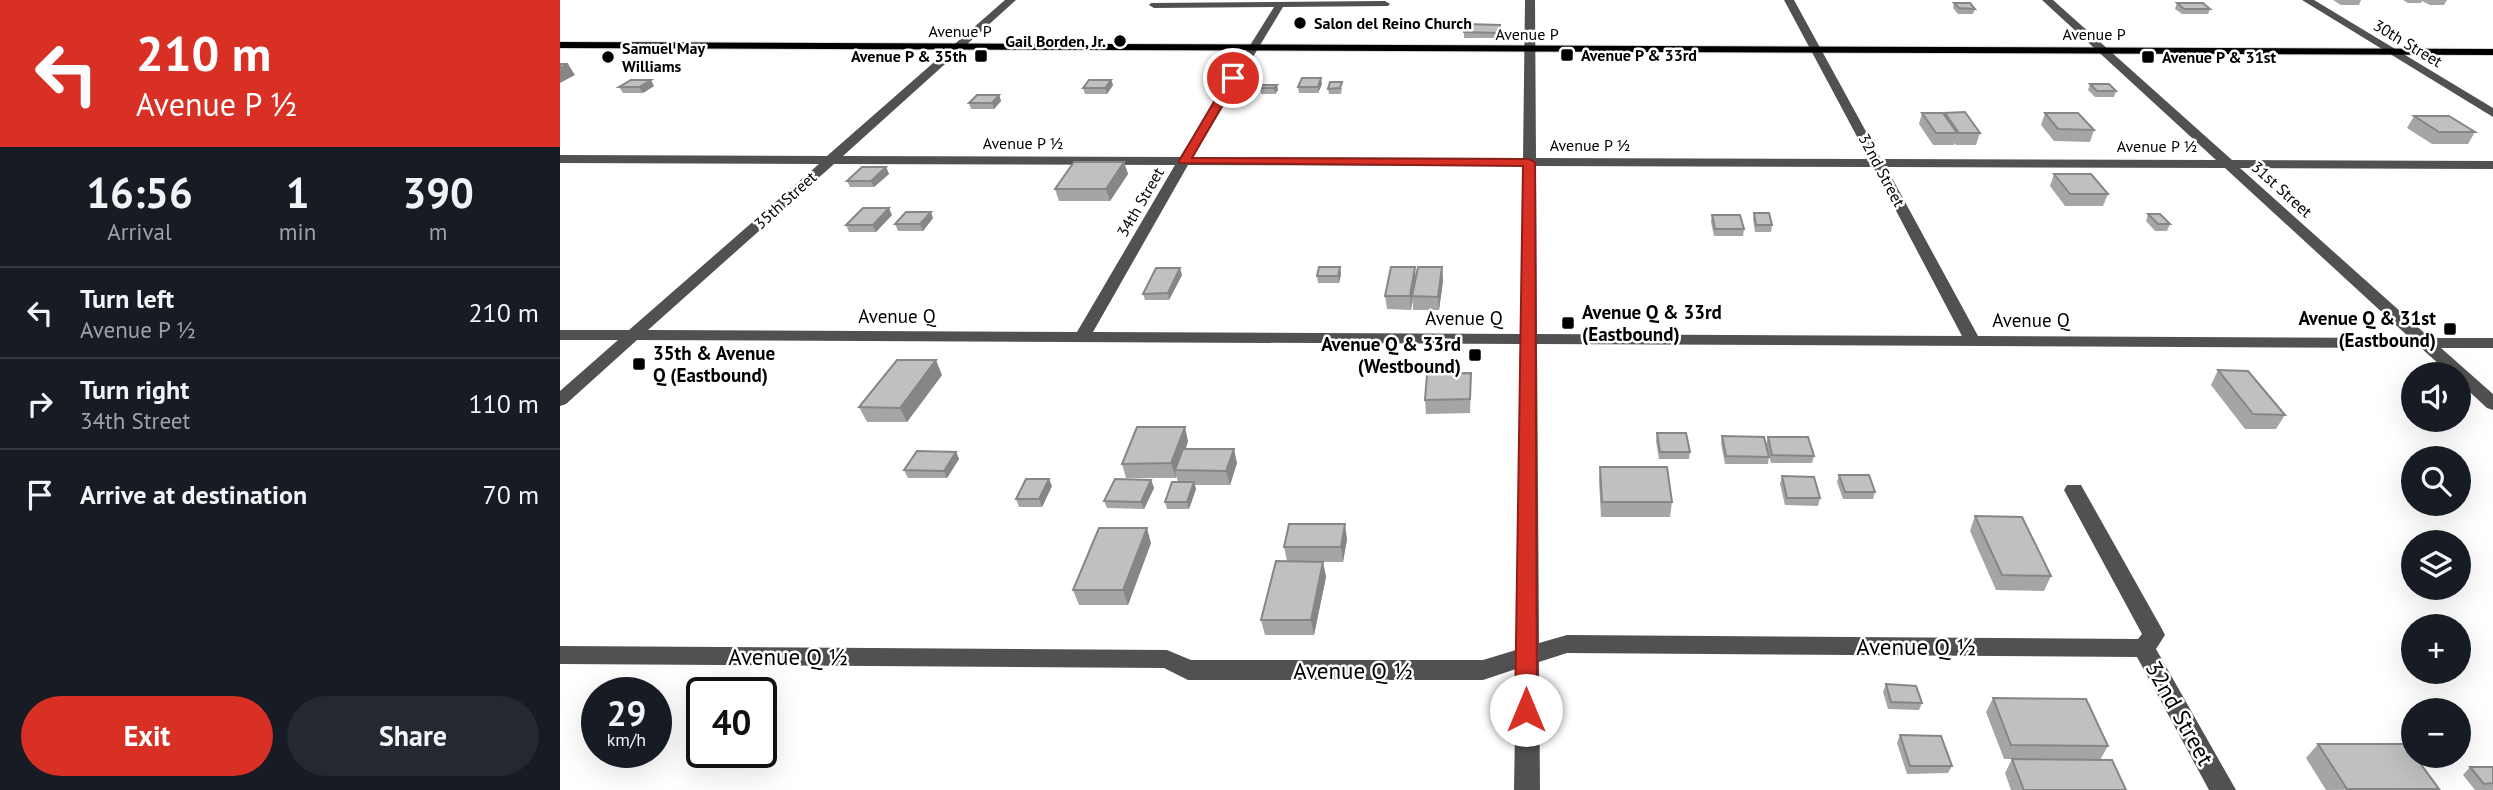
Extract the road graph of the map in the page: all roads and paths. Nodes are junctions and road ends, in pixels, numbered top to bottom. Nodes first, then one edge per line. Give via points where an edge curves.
1 (1011, 0) edge
2 (1530, 0) edge
3 (1790, 0) edge
4 (2047, 0) edge
5 (2307, 0) edge
6 (1385, 4) dead end
7 (1154, 5) dead end
8 (1280, 5) junction
9 (560, 45) edge
10 (958, 46) junction
11 (1251, 48) junction
12 (1530, 50) junction
13 (1818, 50) junction
14 (2102, 50) junction
15 (2392, 51) junction
16 (2493, 52) edge
17 (2493, 113) edge
18 (560, 159) edge
19 (831, 160) junction
20 (1184, 161) junction
21 (1529, 162) junction
22 (1879, 163) junction
23 (2228, 164) junction
24 (2493, 164) edge
25 (560, 335) edge
26 (634, 335) junction
27 (1082, 338) junction
28 (1529, 340) junction
29 (1973, 341) junction
30 (2426, 343) junction
31 (2493, 343) edge
32 (560, 400) edge
33 (2493, 404) edge
34 (2074, 490) dead end
35 (2144, 648) junction
36 (560, 655) edge
37 (1526, 656) junction
38 (1527, 790) edge
39 (2223, 790) edge

1 - 10 street, 35th Street
2 - 12 street
3 - 13 street, 32nd Street
4 - 14 street, 31st Street
5 - 15 street, 30th Street
6 - 8 street
7 - 8 street
8 - 11 street, 34th Street
9 - 10 main road, Avenue P
10 - 11 main road, Avenue P
10 - 19 street, 35th Street
11 - 12 main road, Avenue P
11 - 20 street, 34th Street
12 - 13 main road, Avenue P
12 - 21 street
13 - 14 main road, Avenue P
13 - 22 street, 32nd Street
14 - 15 main road, Avenue P
14 - 23 street, 31st Street
15 - 16 main road, Avenue P
15 - 17 street, 30th Street
18 - 19 street, Avenue P ½
19 - 20 street, Avenue P ½
19 - 26 street, 35th Street
20 - 21 street, Avenue P ½
20 - 27 street, 34th Street
21 - 22 street, Avenue P ½
21 - 28 street
22 - 23 street, Avenue P ½
22 - 29 street, 32nd Street
23 - 24 street, Avenue P ½
23 - 30 street, 31st Street
25 - 26 street, Avenue Q
26 - 27 street, Avenue Q
26 - 32 street, 35th Street
27 - 28 street, Avenue Q
28 - 29 street, Avenue Q
28 - 37 street
29 - 30 street, Avenue Q
30 - 31 street, Avenue Q
30 - 33 street, 31st Street
34 - 35 street, 32nd Street via 2154,635
35 - 37 street, Avenue Q ½ via 1567,644
35 - 39 street, 32nd Street
36 - 37 street, Avenue Q ½ via 1167,659 1188,670 1483,670
37 - 38 street

